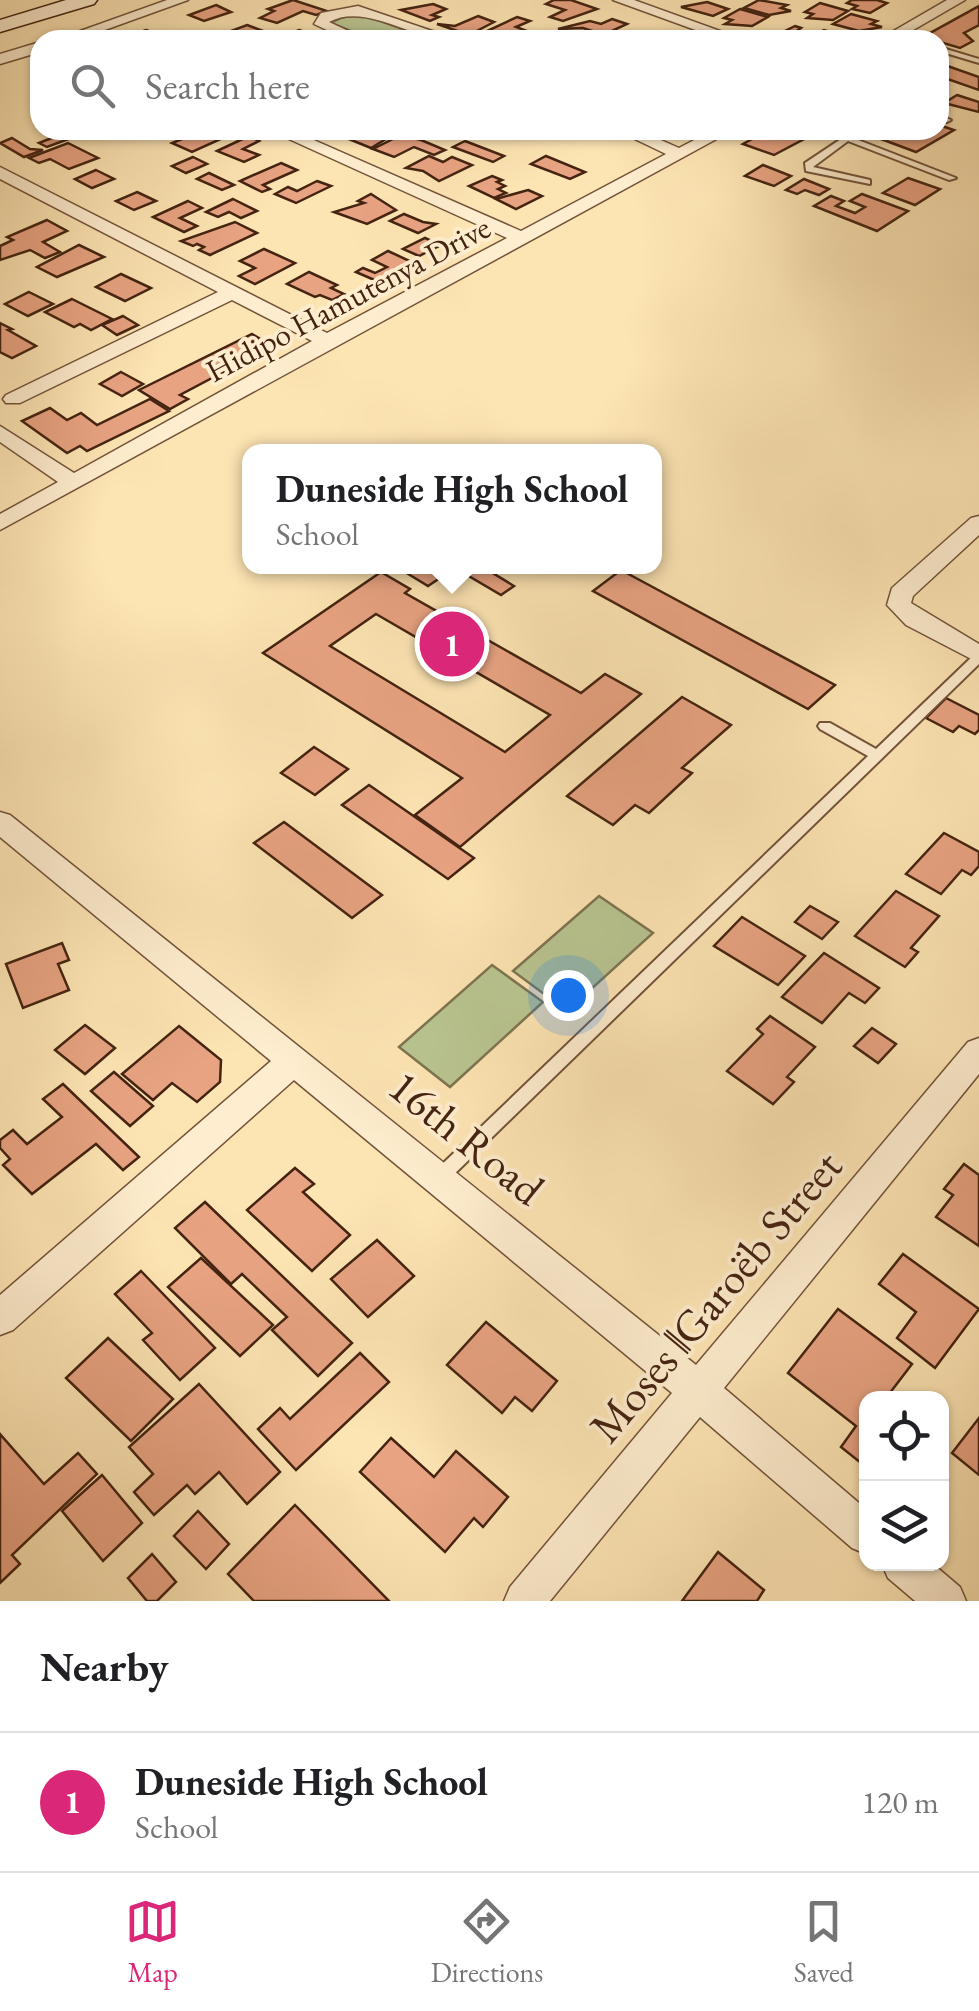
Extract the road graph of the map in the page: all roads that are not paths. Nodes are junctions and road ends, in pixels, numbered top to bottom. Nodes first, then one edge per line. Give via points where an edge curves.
1 (87, 0) edge
2 (181, 0) edge
3 (620, 0) edge
4 (924, 0) edge
5 (952, 3) edge
6 (0, 26) edge
7 (94, 30) edge
8 (336, 30) edge
9 (416, 30) edge
10 (708, 30) edge
11 (909, 30) edge
12 (30, 49) edge
13 (949, 52) edge
14 (0, 59) edge
15 (979, 61) edge
16 (300, 140) edge
17 (647, 140) edge
18 (706, 140) edge
19 (842, 140) edge
20 (850, 140) edge
21 (680, 154) junction
22 (0, 172) edge
23 (952, 178) dead end
24 (867, 182) dead end
25 (524, 239) junction
26 (230, 293) junction
27 (327, 341) junction
28 (4, 401) edge
29 (0, 432) edge
30 (72, 482) junction
31 (0, 522) edge
32 (979, 524) edge
33 (979, 656) edge
34 (825, 726) dead end
35 (876, 754) junction
36 (0, 822) edge
37 (979, 1050) edge
38 (295, 1060) junction
39 (439, 1178) junction
40 (0, 1318) edge
41 (699, 1391) junction
42 (859, 1528) edge
43 (910, 1571) edge
44 (524, 1601) edge
45 (946, 1601) edge

1 - 6 main road
2 - 7 street
3 - 10 street
4 - 5 street
5 - 11 street
8 - 9 street via 321,24 326,16 358,10
12 - 14 street
13 - 15 lane
16 - 25 street
17 - 21 street
18 - 21 street, Hidipo Hamutenya Drive
19 - 24 lane via 809,169
20 - 23 lane
21 - 25 street, Hidipo Hamutenya Drive
22 - 26 street
25 - 27 street, Hidipo Hamutenya Drive
26 - 27 street
26 - 28 street
27 - 30 street, Hidipo Hamutenya Drive
29 - 30 street
30 - 31 street, Hidipo Hamutenya Drive
32 - 33 street via 901,593 899,605
33 - 35 lane
34 - 35 lane
35 - 39 lane
36 - 38 street, 16th Road
37 - 41 street, Moses ǁGaroëb Street
38 - 39 street, 16th Road
38 - 40 street
39 - 41 street, 16th Road
41 - 42 street, 16th Road
41 - 44 street, Moses ǁGaroëb Street
43 - 45 street

